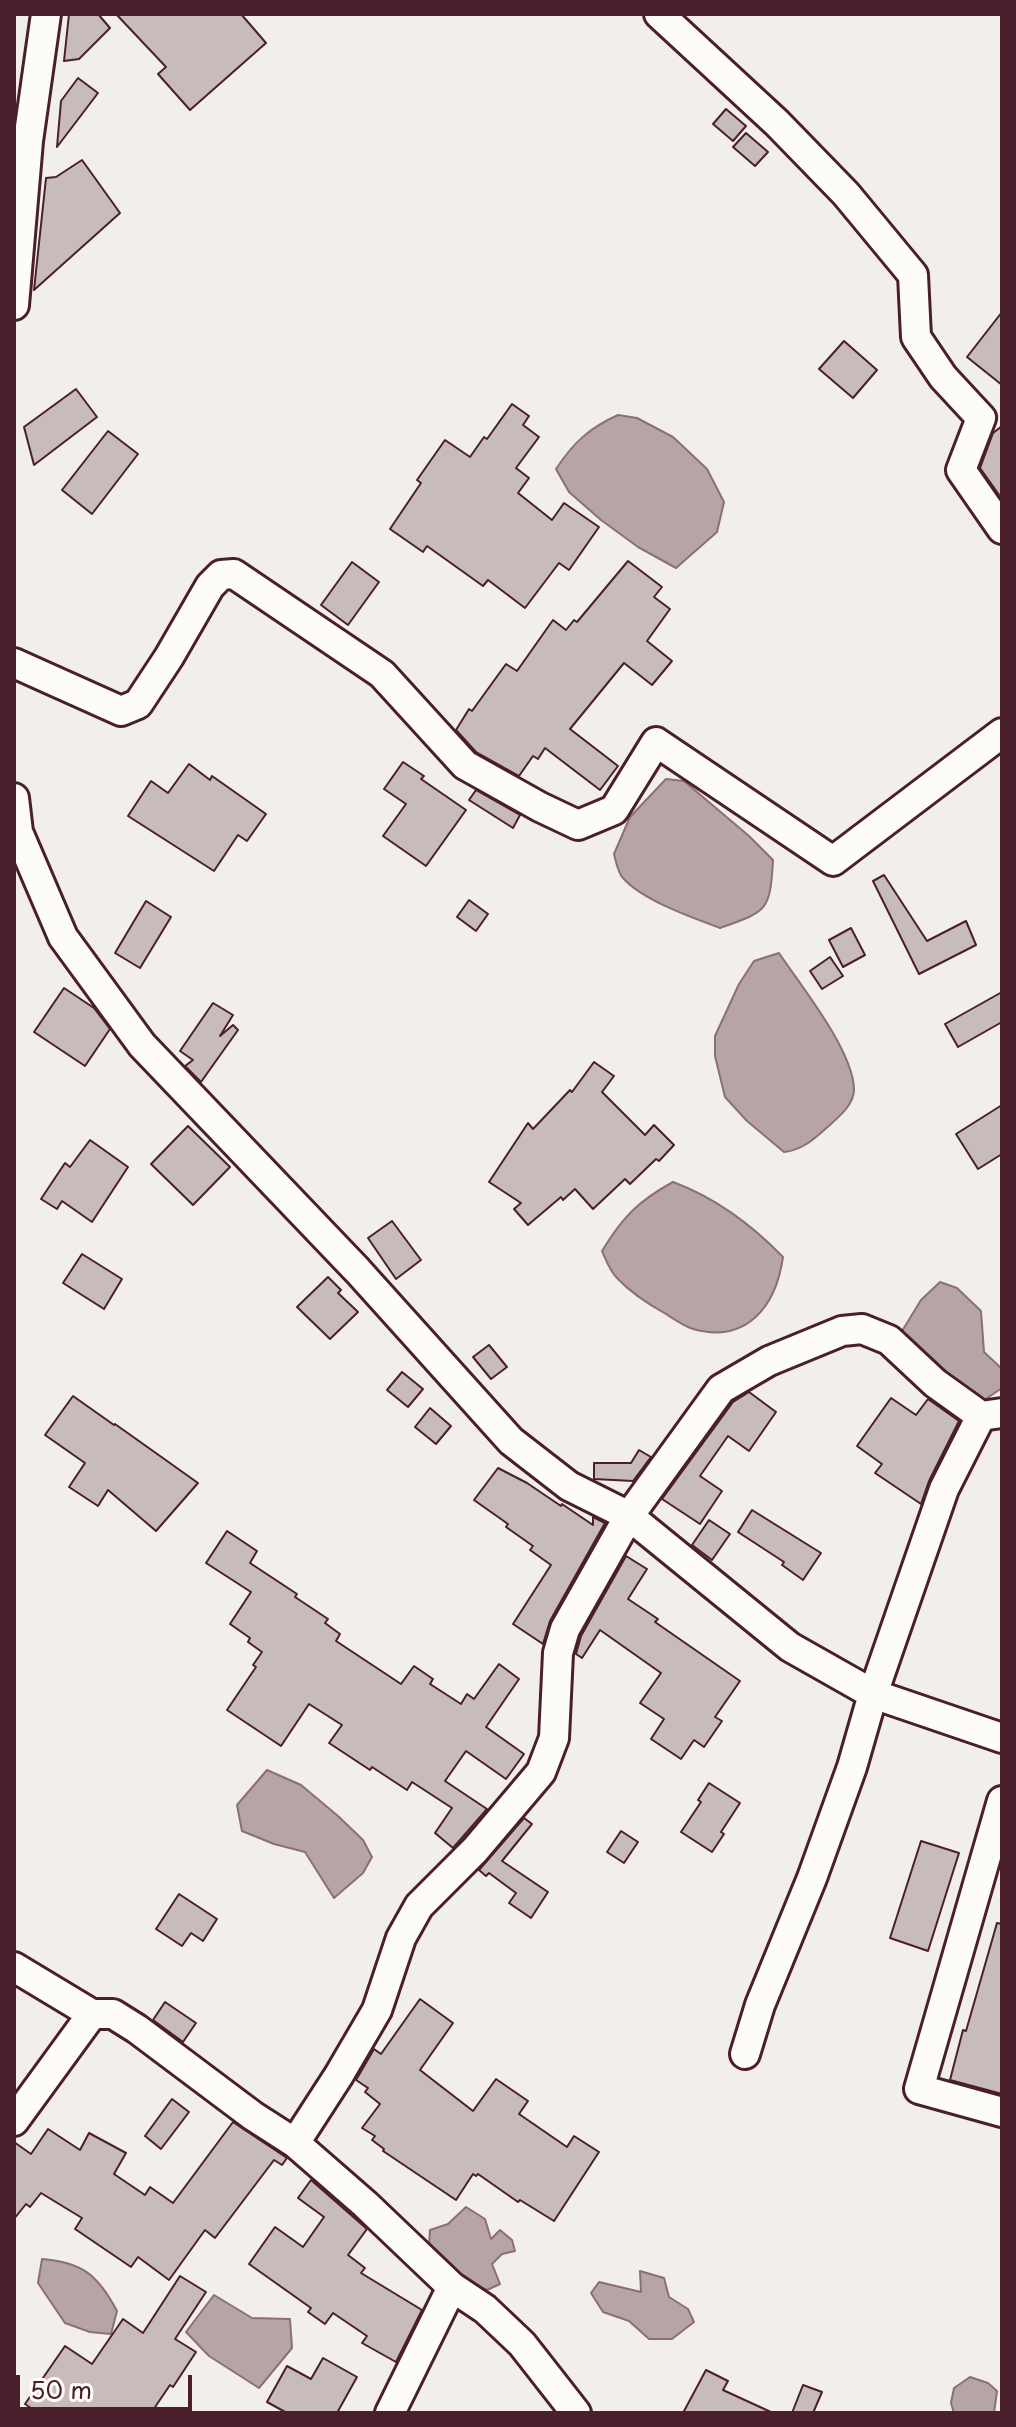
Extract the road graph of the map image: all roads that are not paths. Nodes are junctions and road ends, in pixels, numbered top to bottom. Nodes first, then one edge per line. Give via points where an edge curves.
1 (46, 14) edge
2 (659, 14) edge
3 (14, 305) edge
4 (1002, 529) edge
5 (14, 663) edge
6 (1002, 733) edge
7 (14, 798) edge
8 (991, 1414) edge
9 (629, 1516) junction
10 (873, 1694) junction
11 (1002, 1738) edge
12 (1002, 1801) edge
13 (14, 1967) edge
14 (92, 2014) junction
15 (745, 2054) dead end
16 (1002, 2112) edge
17 (14, 2121) edge
18 (295, 2143) junction
19 (452, 2287) junction
20 (390, 2413) edge
21 (576, 2413) edge

1 - 3 street via 28,141
2 - 4 street via 777,123 846,194 913,275 916,337 981,418 961,470
5 - 6 street via 121,711 138,704 210,586 221,575 234,574 382,674 465,765 578,825 614,810 656,742 833,861
7 - 9 street via 18,832 63,937 142,1045 511,1441 569,1486
8 - 9 street via 935,1383 889,1340 862,1329 842,1331 769,1361 721,1389
8 - 10 street via 944,1489
9 - 10 street via 790,1647
9 - 18 street via 565,1629 558,1653 554,1738 541,1772 419,1906 401,1938 377,2010
10 - 11 street
10 - 15 street via 852,1767
12 - 16 street via 919,2089
13 - 14 street
14 - 17 street
14 - 18 street via 113,2014 137,2029
18 - 19 street
19 - 20 street
19 - 21 street via 522,2344

